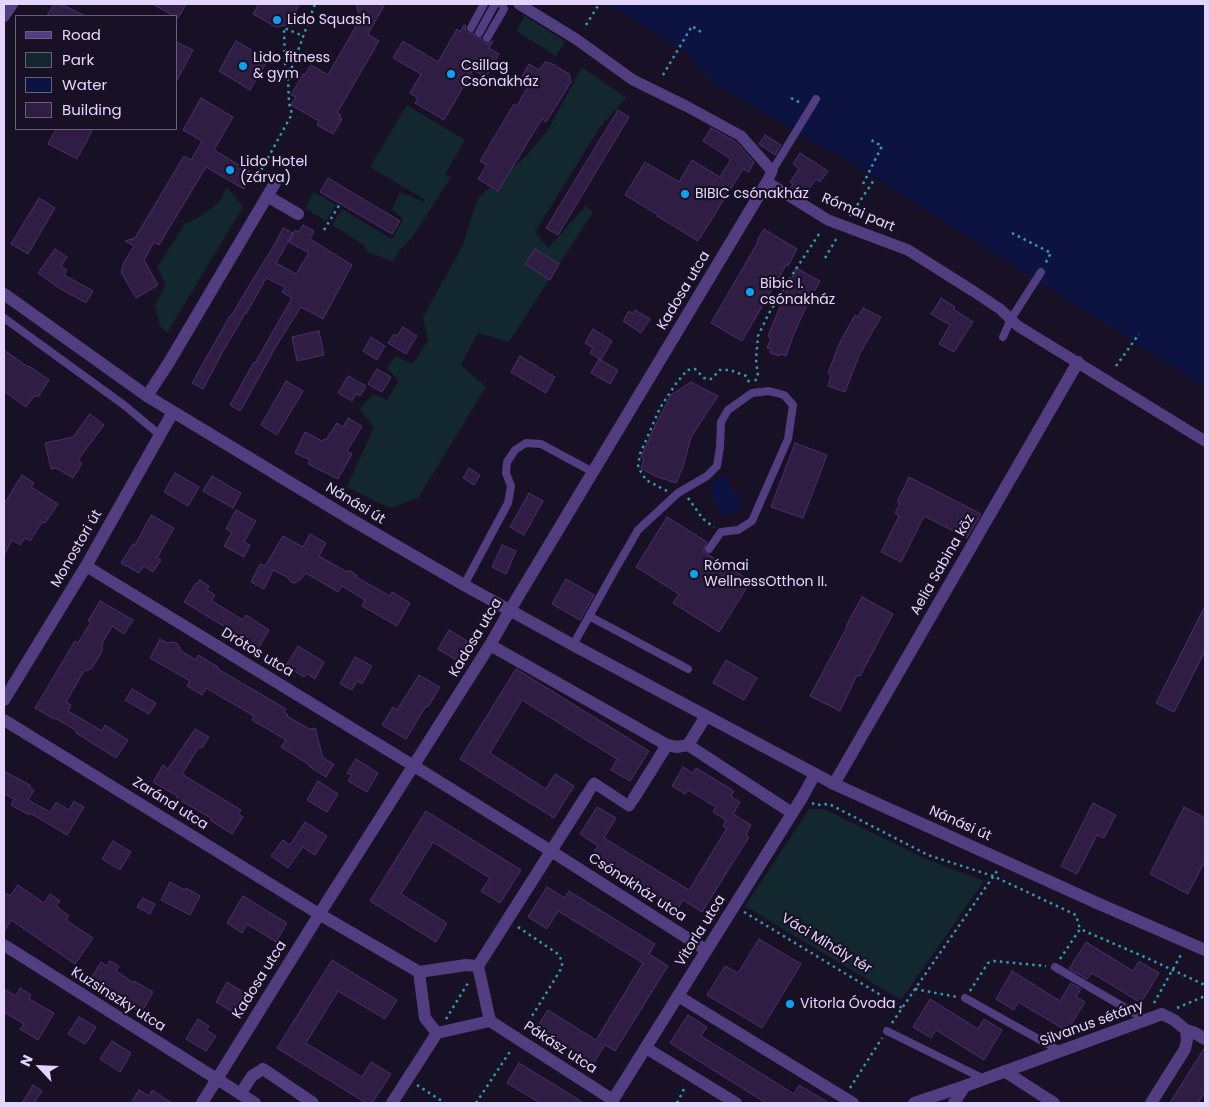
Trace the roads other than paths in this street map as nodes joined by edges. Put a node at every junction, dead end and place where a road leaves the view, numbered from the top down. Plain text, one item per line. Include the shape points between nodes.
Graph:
1 (12, 4) edge
2 (484, 4) edge
3 (498, 4) edge
4 (519, 4) edge
5 (4, 16) edge
6 (471, 28) dead end
7 (482, 31) dead end
8 (488, 38) dead end
9 (816, 99) dead end
10 (769, 177) junction
11 (275, 183) dead end
12 (268, 196) junction
13 (298, 214) dead end
14 (1041, 272) road end
15 (4, 294) edge
16 (4, 318) edge
17 (1011, 319) junction
18 (1003, 337) dead end
19 (1078, 362) junction
20 (148, 396) junction
21 (174, 412) junction
22 (160, 435) junction
23 (1205, 441) edge
24 (593, 472) junction
25 (709, 549) dead end
26 (86, 566) junction
27 (464, 585) junction
28 (510, 610) junction
29 (589, 616) junction
30 (490, 645) junction
31 (573, 645) junction
32 (688, 669) dead end
33 (4, 700) edge
34 (706, 716) junction
35 (4, 720) edge
36 (667, 746) junction
37 (688, 746) junction
38 (414, 766) junction
39 (815, 774) junction
40 (834, 784) junction
41 (586, 796) joint
42 (634, 798) joint
43 (792, 812) junction
44 (551, 851) junction
45 (319, 914) junction
46 (4, 945) edge
47 (706, 950) junction
48 (1205, 950) edge
49 (478, 966) junction
50 (1055, 967) dead end
51 (419, 972) junction
52 (678, 996) junction
53 (965, 998) dead end
54 (1155, 1016) junction
55 (490, 1021) junction
56 (1186, 1030) junction
57 (887, 1031) road end
58 (437, 1032) junction
59 (1205, 1039) edge
60 (646, 1048) junction
61 (1060, 1051) junction
62 (1004, 1071) junction
63 (984, 1079) junction
64 (216, 1080) junction
65 (965, 1086) junction
66 (240, 1094) junction
67 (848, 1100) edge
68 (612, 1102) edge
69 (202, 1103) edge
70 (255, 1103) edge
71 (313, 1103) edge
72 (392, 1103) edge
73 (736, 1103) edge
74 (914, 1103) edge
75 (954, 1103) edge
76 (1054, 1103) edge
77 (1152, 1103) edge

1 - 5 street
2 - 6 lane
3 - 7 lane
3 - 8 lane via 504,9
4 - 10 street, Római part via 633,80 741,136
9 - 10 lane
10 - 17 street, Római part via 828,220 908,250 973,290
10 - 24 street, Kadosa utca
11 - 12 street
12 - 13 street
12 - 20 street
14 - 17 lane
15 - 20 street, Nánási út
16 - 22 lane
17 - 18 lane
17 - 19 street, Római part
19 - 23 street, Római part
19 - 40 street, Aelia Sabina köz
20 - 21 street, Nánási út
21 - 22 street, Monostori út
21 - 27 street, Nánási út
22 - 26 street, Monostori út
24 - 27 lane via 541,444 526,443 514,450 507,462 506,473 511,486 508,503
24 - 28 street, Kadosa utca
25 - 29 lane via 721,532 738,530 752,521 788,439 793,405 784,395 769,390 752,393 728,410 721,422 716,466 707,476 672,498 638,530
26 - 33 street, Monostori út
26 - 38 street, Drótos utca
27 - 28 street, Nánási út
28 - 30 street, Kadosa utca
28 - 31 street, Nánási út
29 - 31 lane
29 - 32 lane
30 - 36 street
30 - 38 street, Kadosa utca
31 - 34 street, Nánási út
34 - 37 street
34 - 39 street, Nánási út
35 - 45 street, Zaránd utca
36 - 37 street
36 - 42 street
37 - 43 street
38 - 44 street, Csónakház utca
38 - 45 street, Kadosa utca
39 - 40 street, Nánási út
39 - 43 street, Vitorla utca
40 - 48 street, Nánási út
41 - 42 street via 594,783 629,806
41 - 44 street
43 - 47 street, Vitorla utca
44 - 47 street, Csónakház utca
44 - 49 street
45 - 51 street
45 - 64 street, Kadosa utca
46 - 64 street, Kuzsinszky utca
47 - 52 street, Vitorla utca
49 - 51 street
49 - 55 street
50 - 54 lane
51 - 58 street via 425,1018
52 - 60 street, Vitorla utca
52 - 67 street
53 - 61 lane
54 - 56 street, Silvanus sétány via 1174,1020
54 - 61 street, Silvanus sétány
55 - 58 street
55 - 68 street, Pákász utca
56 - 59 street, Silvanus sétány
56 - 77 street via 1184,1050
57 - 63 lane
58 - 72 street
60 - 68 street, Vitorla utca
60 - 73 street
61 - 62 street, Silvanus sétány
62 - 63 street, Silvanus sétány
62 - 76 street
63 - 65 street, Silvanus sétány
64 - 66 street, Kuzsinszky utca
64 - 69 street, Kadosa utca
65 - 74 street, Silvanus sétány
65 - 75 street
66 - 70 street, Kuzsinszky utca
66 - 71 street via 252,1076 263,1069

